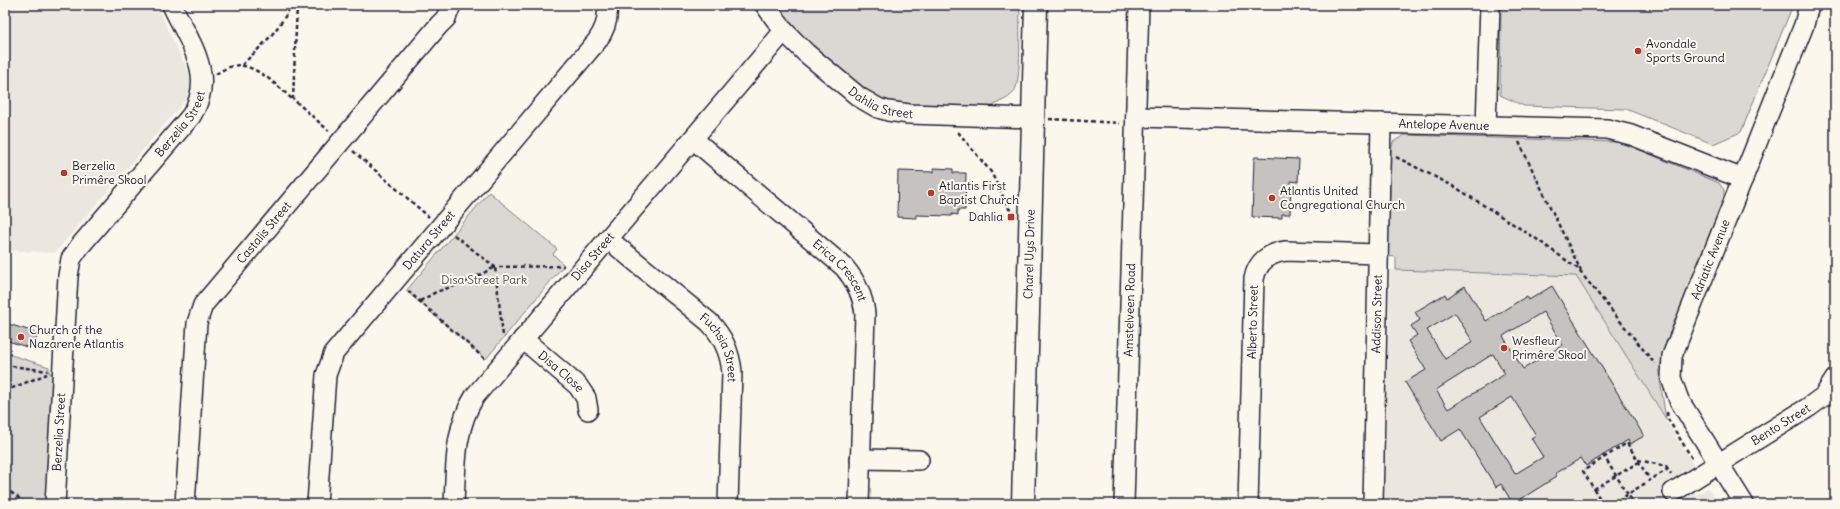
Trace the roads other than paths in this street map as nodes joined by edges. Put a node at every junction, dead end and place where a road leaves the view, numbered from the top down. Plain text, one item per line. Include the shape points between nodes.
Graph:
1 (172, 5) edge
2 (451, 5) edge
3 (607, 5) edge
4 (765, 5) edge
5 (1036, 5) edge
6 (1139, 5) edge
7 (1490, 5) edge
8 (1809, 5) edge
9 (784, 31) junction
10 (1033, 118) junction
11 (1136, 120) junction
12 (1381, 123) junction
13 (1486, 126) junction
14 (693, 139) junction
15 (1743, 179) junction
16 (608, 239) junction
17 (1378, 254) junction
18 (520, 342) junction
19 (1835, 379) edge
20 (588, 410) dead end
21 (860, 459) junction
22 (919, 460) dead end
23 (1719, 463) junction
24 (1673, 492) dead end
25 (55, 504) edge
26 (185, 504) edge
27 (317, 504) edge
28 (454, 504) edge
29 (728, 504) edge
30 (859, 504) edge
31 (1023, 504) edge
32 (1124, 504) edge
33 (1248, 504) edge
34 (1373, 504) edge
35 (1744, 504) edge

1 - 25 street, Berzelia Street via 200,63 203,80 201,98 191,116 85,240 72,259 68,276
2 - 26 street, Castalis Street via 446,18 207,299 198,323
3 - 27 street, Datura Street via 605,28 597,41 334,353 327,367
4 - 9 street, Dahlia Street
5 - 10 main road, Charel Uys Drive
6 - 11 street, Amstelveen Road
7 - 13 street
8 - 15 street, Adriatic Avenue via 1804,24
9 - 10 street, Dahlia Street via 806,53 868,103 888,111
9 - 14 street, Disa Street
10 - 31 main road, Charel Uys Drive
11 - 12 street, Antelope Avenue
11 - 32 street, Amstelveen Road
12 - 13 street, Antelope Avenue
12 - 17 street, Addison Street
13 - 15 street, Antelope Avenue via 1624,132
14 - 16 street, Disa Street
14 - 21 street, Erica Crescent via 844,267 857,285 865,314
15 - 23 street, Adriatic Avenue via 1674,347 1670,366 1678,400
16 - 18 street, Disa Street
16 - 29 street, Fuchsia Street via 709,322 726,345 732,372
17 - 33 street, Alberto Street via 1286,251 1273,254 1258,267 1254,279
17 - 34 street, Addison Street
18 - 20 street, Disa Close via 578,386 586,398
18 - 28 street, Disa Street via 475,396 461,422 457,445
19 - 23 street, Bento Street via 1817,402
21 - 22 street
21 - 30 street, Erica Crescent
23 - 24 street, Bento Street
23 - 35 street, Adriatic Avenue

